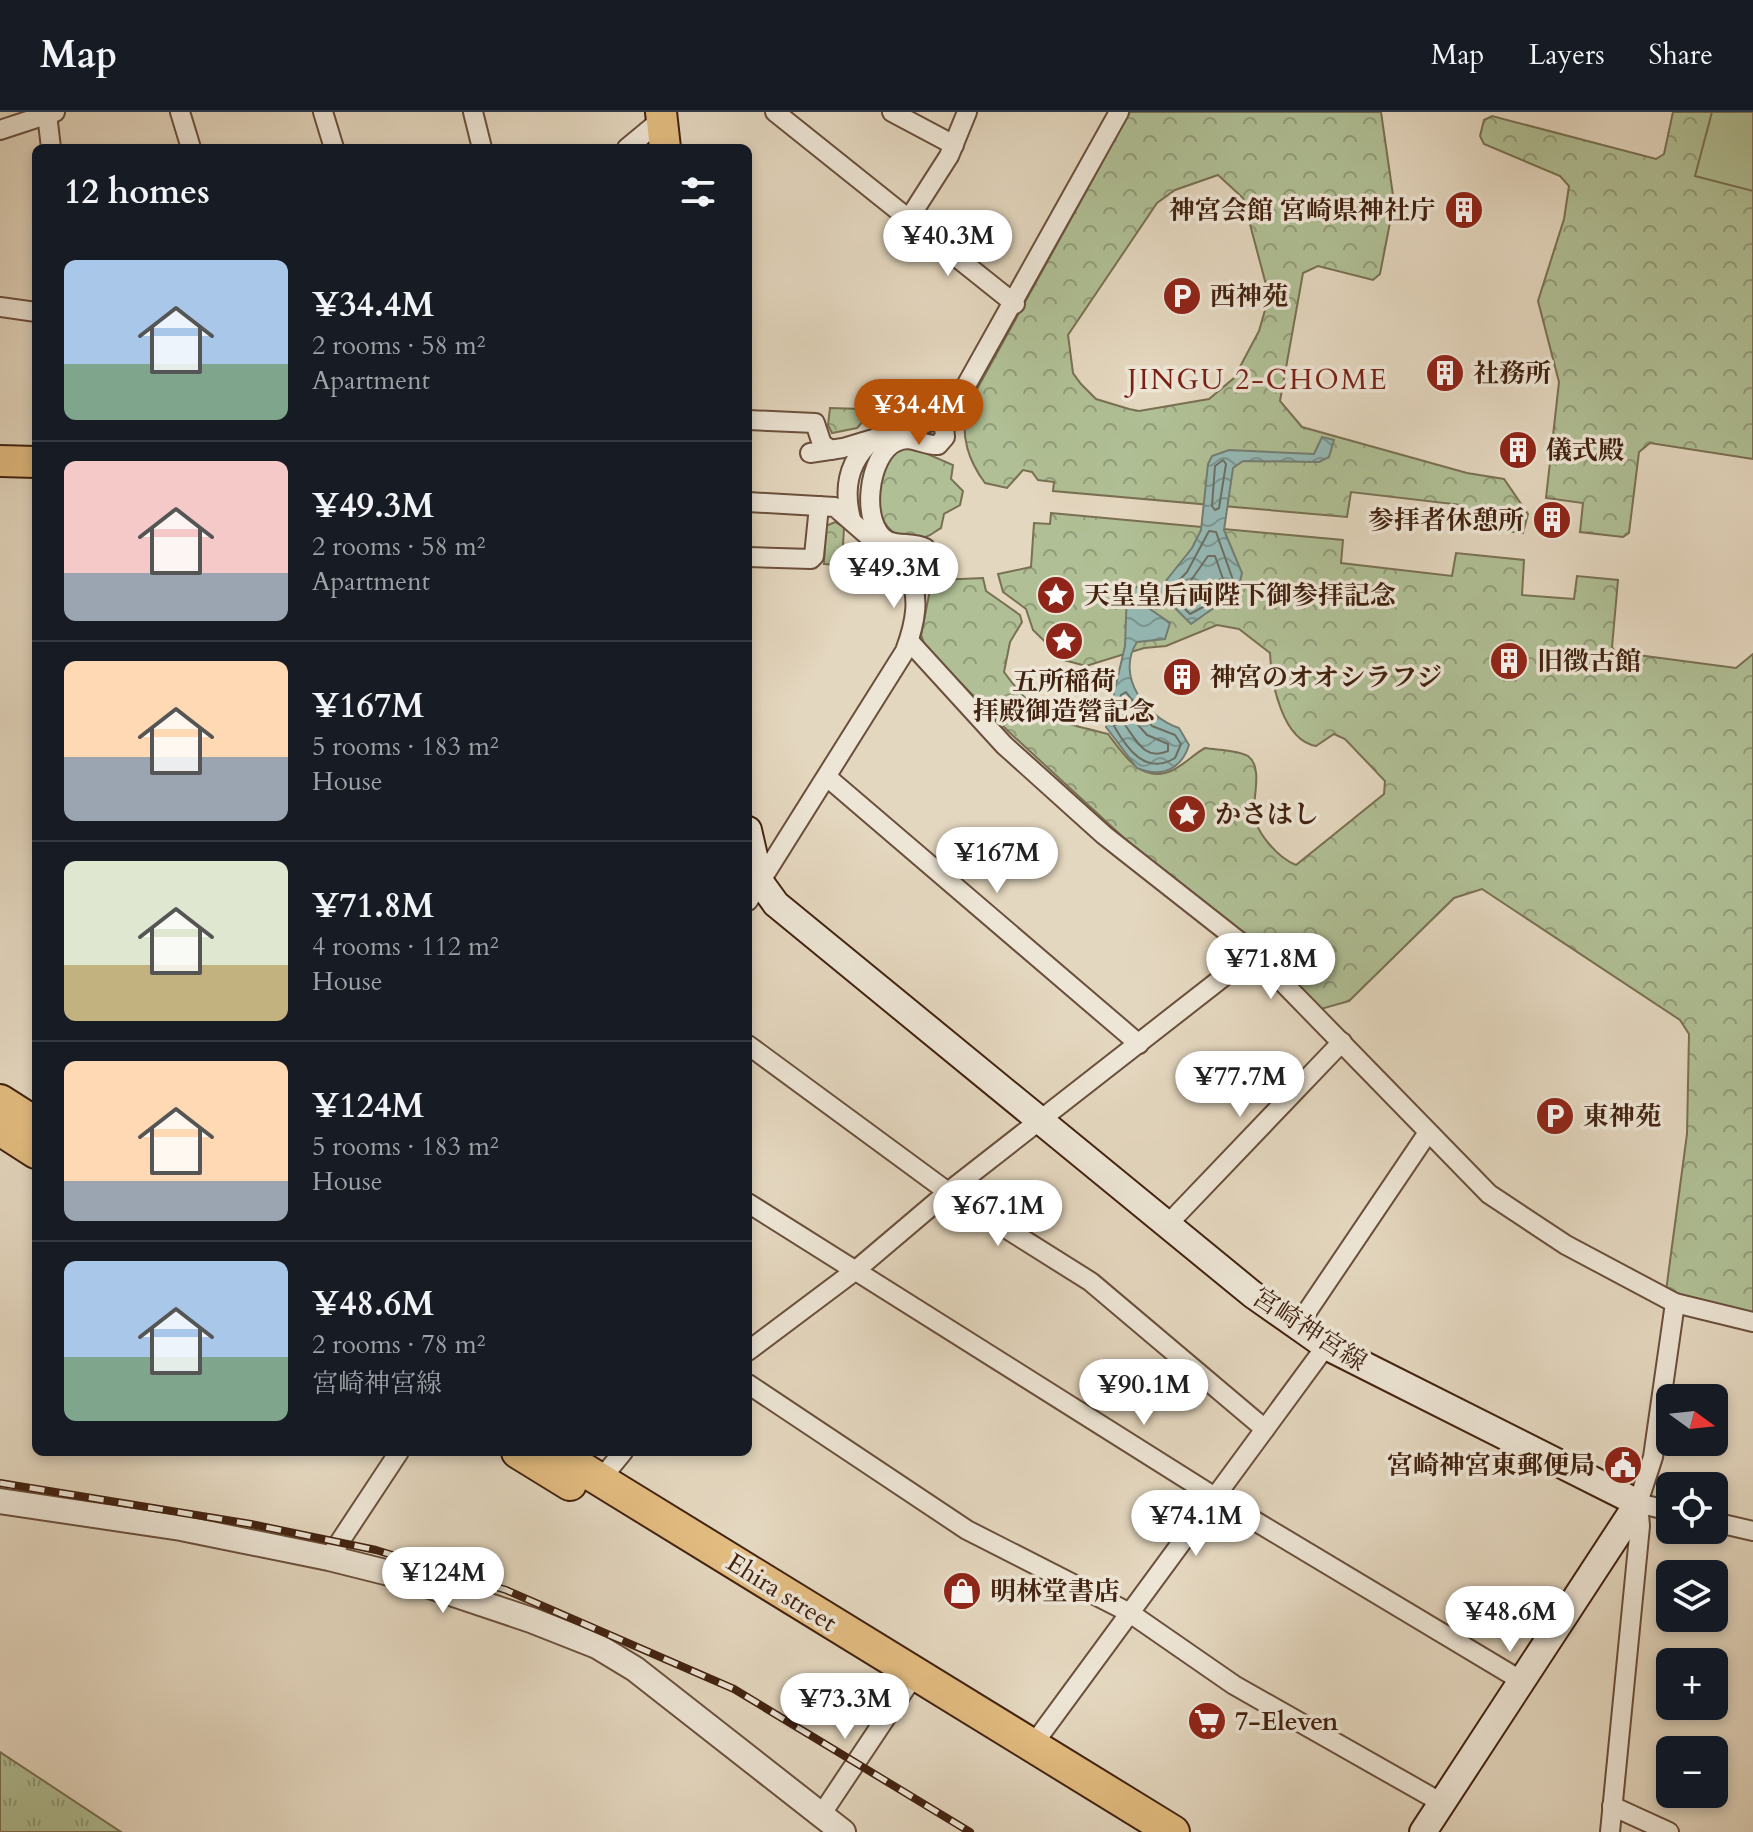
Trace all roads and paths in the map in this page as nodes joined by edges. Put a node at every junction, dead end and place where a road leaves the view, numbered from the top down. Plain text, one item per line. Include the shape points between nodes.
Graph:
1 (180, 112) edge
2 (323, 112) edge
3 (473, 112) edge
4 (775, 112) edge
5 (892, 112) edge
6 (967, 112) edge
7 (1119, 112) edge
8 (51, 113) edge
9 (663, 126) edge
10 (0, 130) edge
11 (51, 144) edge
12 (190, 144) edge
13 (333, 144) edge
14 (481, 144) edge
15 (634, 144) edge
16 (954, 145) junction
17 (908, 220) junction
18 (1015, 304) junction
19 (0, 307) edge
20 (32, 311) edge
21 (752, 420) edge
22 (936, 420) junction
23 (875, 438) junction
24 (831, 450) junction
25 (810, 453) dead end
26 (0, 461) edge
27 (32, 462) edge
28 (752, 502) edge
29 (827, 507) junction
30 (851, 519) junction
31 (752, 557) edge
32 (910, 575) junction
33 (909, 641) junction
34 (827, 777) junction
35 (752, 871) edge
36 (754, 892) edge
37 (1254, 953) junction
38 (1342, 1042) junction
39 (1139, 1044) junction
40 (752, 1048) edge
41 (0, 1101) edge
42 (1043, 1120) junction
43 (32, 1121) edge
44 (0, 1129) edge
45 (1427, 1134) junction
46 (32, 1149) edge
47 (948, 1192) junction
48 (752, 1205) edge
49 (1168, 1224) junction
50 (856, 1270) junction
51 (1675, 1303) junction
52 (1753, 1322) edge
53 (1298, 1325) junction
54 (1326, 1346) junction
55 (752, 1348) edge
56 (752, 1387) edge
57 (1265, 1429) junction
58 (396, 1456) edge
59 (525, 1456) edge
60 (561, 1456) edge
61 (620, 1456) edge
62 (600, 1480) junction
63 (1215, 1497) junction
64 (1638, 1503) junction
65 (3, 1505) edge
66 (1656, 1508) edge
67 (1728, 1525) edge
68 (1753, 1531) edge
69 (329, 1558) junction
70 (1130, 1613) junction
71 (1522, 1681) junction
72 (909, 1683) junction
73 (1032, 1746) junction
74 (1442, 1803) junction
75 (1612, 1806) junction
76 (821, 1815) junction
77 (843, 1832) edge
78 (1130, 1832) edge
79 (1173, 1832) edge
80 (1423, 1832) edge
81 (1610, 1832) edge
82 (1669, 1832) edge

1 - 12 street
2 - 13 street
3 - 14 street
4 - 17 street
5 - 16 street
6 - 16 street
7 - 18 street
8 - 10 street
8 - 11 street
9 - 15 street
16 - 17 street
17 - 18 street
18 - 22 street via 951,412
19 - 20 street
21 - 24 street via 815,423 822,444
22 - 23 street
22 - 32 street via 945,437 938,445 907,438 896,441 882,449 874,466 871,510 880,533 889,541 925,548 924,559
23 - 24 street
23 - 30 street via 859,452 848,474
24 - 25 street
26 - 27 main road
28 - 29 street
29 - 30 street
29 - 31 street via 811,559
30 - 32 street
32 - 33 street via 917,605
33 - 34 street
33 - 37 street via 1004,745 1104,835
34 - 36 street
34 - 39 street
35 - 36 main road, 宮崎神宮線
36 - 42 main road, 宮崎神宮線 via 776,904
37 - 38 street
37 - 39 street
38 - 45 street
38 - 49 street
39 - 42 street
40 - 47 street
41 - 43 highway
42 - 47 street
42 - 49 main road, 宮崎神宮線
44 - 46 highway
45 - 51 street via 1489,1194 1566,1245
45 - 53 street
47 - 50 street
47 - 57 street via 1091,1282
48 - 50 street
49 - 53 main road, 宮崎神宮線
50 - 55 street
50 - 63 street
51 - 52 street
51 - 64 street via 1653,1457
53 - 54 main road, 宮崎神宮線
54 - 57 street
54 - 64 main road, 宮崎神宮線
56 - 70 street via 967,1530
57 - 63 street
58 - 69 street
59 - 72 highway, Ehira street
60 - 62 highway, Ehira street
61 - 62 street
62 - 72 highway, Ehira street
63 - 70 street
63 - 71 street
64 - 66 street
64 - 71 main road
64 - 75 street
65 - 69 street via 181,1528
67 - 68 street
69 - 76 street via 397,1575 597,1646 635,1669
70 - 73 street
70 - 74 street via 1234,1685
71 - 74 main road
72 - 73 highway, Ehira street
72 - 76 street
72 - 78 highway, Ehira street
73 - 79 highway, Ehira street
74 - 80 main road
75 - 81 street
75 - 82 street
76 - 77 street

